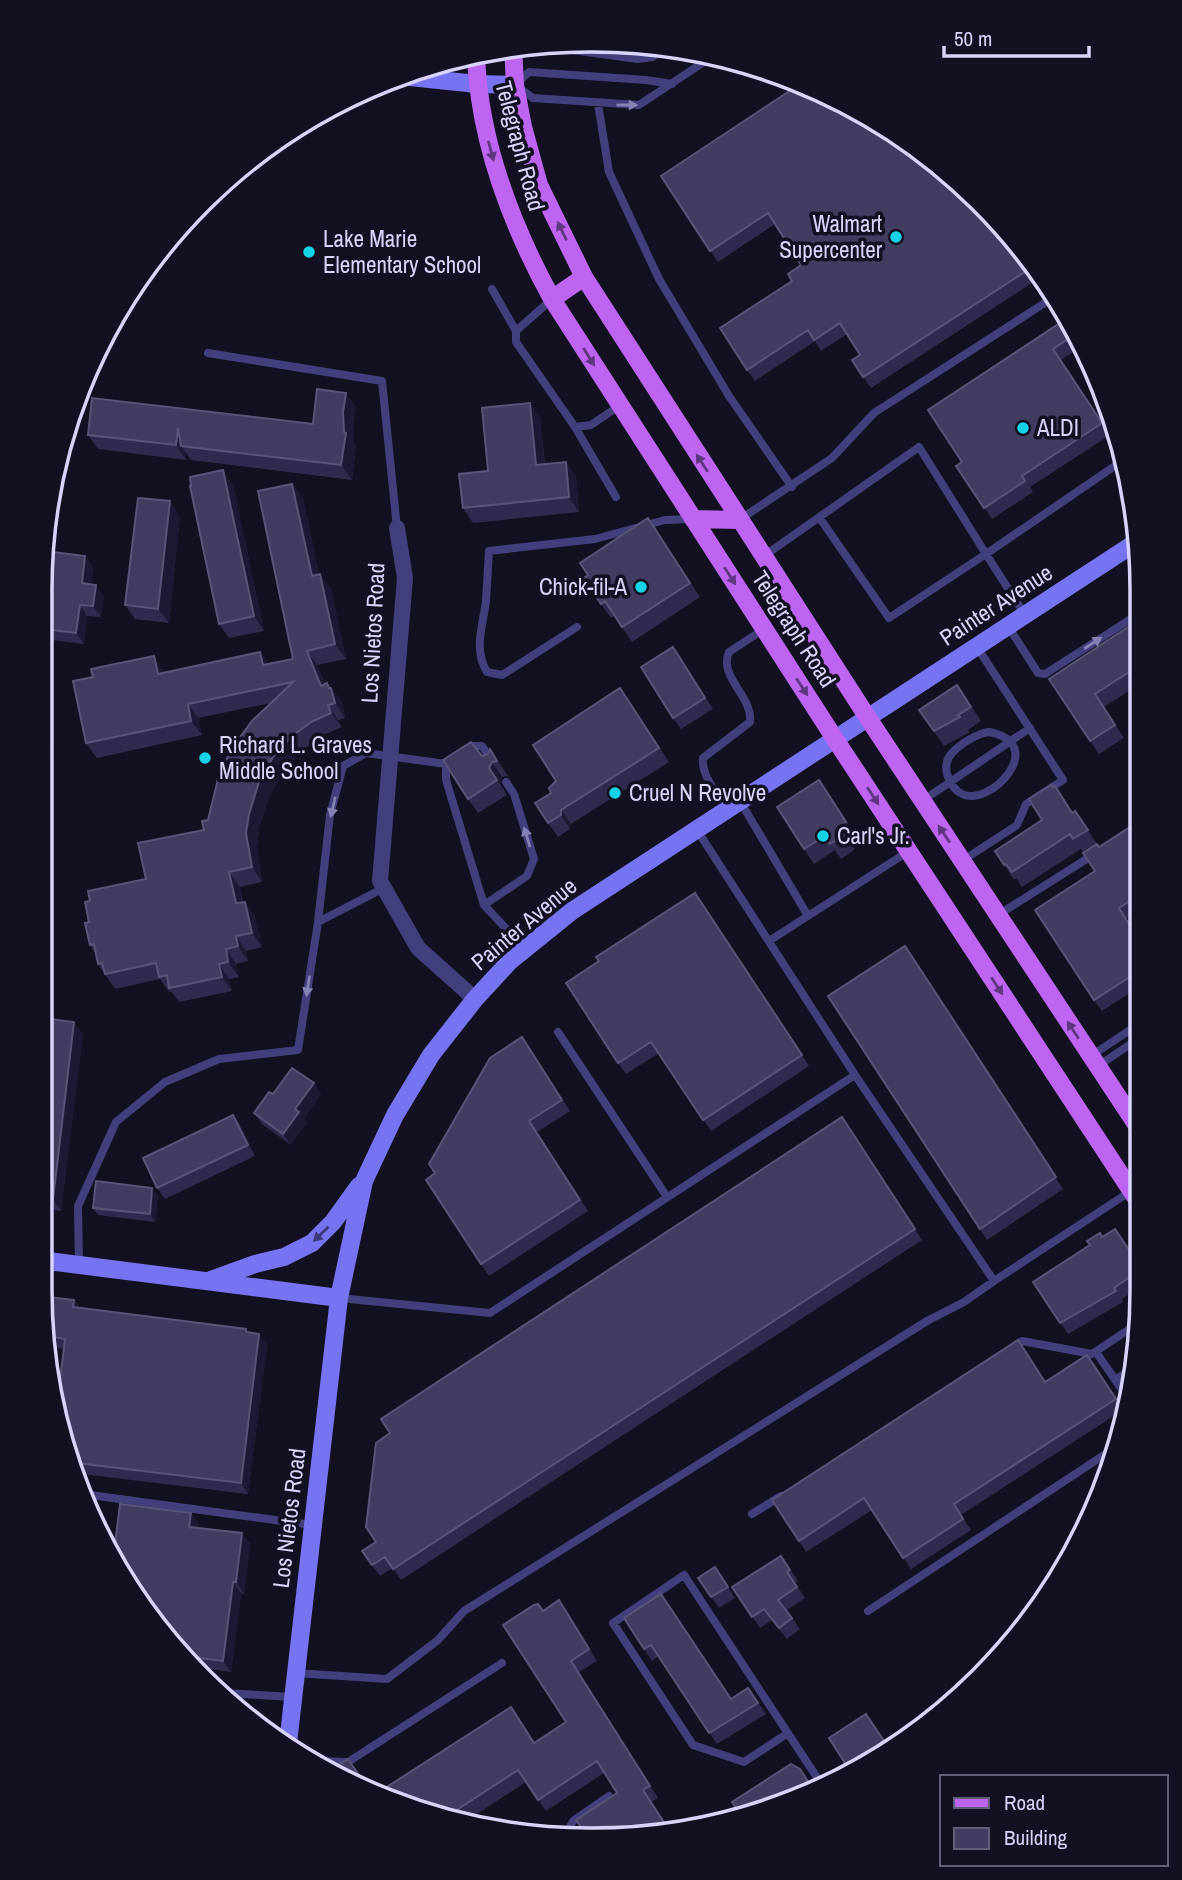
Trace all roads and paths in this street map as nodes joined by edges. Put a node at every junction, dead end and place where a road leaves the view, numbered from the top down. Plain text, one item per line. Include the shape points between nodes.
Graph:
1 (588, 52) edge
2 (653, 56) edge
3 (514, 58) edge
4 (700, 64) edge
5 (476, 65) edge
6 (426, 79) edge
7 (477, 84) junction
8 (672, 84) junction
9 (515, 85) junction
10 (598, 104) junction
11 (584, 277) junction
12 (492, 289) dead end
13 (552, 299) junction
14 (1045, 303) edge
15 (516, 331) junction
16 (208, 353) dead end
17 (619, 406) junction
18 (575, 427) junction
19 (1114, 466) edge
20 (792, 487) junction
21 (616, 498) dead end
22 (820, 517) junction
23 (693, 519) junction
24 (739, 520) junction
25 (397, 528) joint
26 (1127, 550) edge
27 (986, 554) junction
28 (764, 556) junction
29 (1025, 615) junction
30 (1130, 619) edge
31 (1008, 626) junction
32 (576, 627) dead end
33 (764, 629) junction
34 (977, 647) junction
35 (868, 718) junction
36 (1030, 728) junction
37 (835, 739) junction
38 (1011, 741) junction
39 (390, 755) junction
40 (446, 764) junction
41 (494, 764) edge
42 (506, 782) dead end
43 (949, 783) junction
44 (922, 801) junction
45 (734, 806) junction
46 (697, 829) junction
47 (1104, 848) edge
48 (909, 851) junction
49 (962, 861) junction
50 (384, 888) junction
51 (484, 905) junction
52 (998, 915) junction
53 (808, 916) junction
54 (318, 922) junction
55 (769, 941) junction
56 (525, 949) junction
57 (475, 999) junction
58 (1130, 1031) edge
59 (558, 1032) dead end
60 (1130, 1043) edge
61 (1094, 1061) junction
62 (855, 1074) junction
63 (1130, 1115) edge
64 (364, 1181) junction
65 (1130, 1188) edge
66 (667, 1197) junction
67 (1130, 1199) edge
68 (52, 1261) edge
69 (79, 1265) junction
70 (207, 1281) junction
71 (994, 1281) junction
72 (339, 1298) junction
73 (1127, 1331) edge
74 (1096, 1352) junction
75 (999, 1356) edge
76 (1122, 1375) edge
77 (1115, 1380) junction
78 (1120, 1387) edge
79 (1103, 1456) edge
80 (787, 1492) edge
81 (93, 1494) edge
82 (752, 1514) dead end
83 (312, 1525) junction
84 (868, 1611) dead end
85 (502, 1663) dead end
86 (295, 1672) junction
87 (236, 1694) edge
88 (292, 1697) junction
89 (788, 1733) junction
90 (289, 1735) edge
91 (334, 1761) edge
92 (817, 1778) edge
93 (609, 1796) edge
94 (570, 1827) edge

1 - 2 lane via 638,59
3 - 9 main road, Telegraph Road
4 - 8 lane
5 - 7 main road, Telegraph Road
6 - 7 main road
7 - 9 main road
7 -> 13 main road, Telegraph Road via 513,222
8 - 9 lane via 529,72
10 -> 8 lane via 639,105
9 - 10 lane via 533,99
11 -> 9 main road, Telegraph Road via 539,185
10 - 20 lane via 609,172 659,279 729,396
11 - 13 main road
24 -> 11 main road, Telegraph Road
12 - 15 lane
13 - 15 lane
13 -> 17 main road, Telegraph Road
14 - 20 lane via 874,413 832,458
15 - 18 lane via 516,342
16 - 25 lane via 382,381
17 - 18 lane via 591,425
17 - 23 main road, Telegraph Road
18 - 21 lane
19 - 27 lane
20 - 24 lane
22 - 27 lane via 889,618
22 - 27 lane via 919,447
22 - 28 lane
23 - 24 main road
23 - 32 lane via 665,520 595,540 489,551 479,641 487,672 502,675
23 -> 33 main road, Telegraph Road
24 - 28 main road, Telegraph Road
25 - 39 street, Los Nietos Road via 405,578
26 - 29 main road, Painter Avenue
27 - 29 lane
28 - 35 main road, Telegraph Road
29 - 31 main road, Painter Avenue
31 -> 30 lane via 1038,673 1045,674
31 - 34 main road, Painter Avenue
33 -> 37 main road, Telegraph Road
33 - 45 lane via 727,657 728,671 750,708 750,722 703,758 705,774
34 - 35 main road, Painter Avenue
34 - 36 lane
35 - 37 main road, Painter Avenue
35 - 44 main road, Telegraph Road
36 - 38 lane
36 - 49 lane via 1063,780 1026,804 1017,825
37 - 45 main road, Painter Avenue
37 -> 48 main road, Telegraph Road
38 - 43 lane
38 - 43 lane via 1002,734 981,733 952,752 946,766
38 - 43 lane via 1016,758 1004,780 969,796
39 - 40 lane
39 - 50 street, Los Nietos Road via 380,881
39 -> 54 lane via 366,753 343,766 330,815
40 - 41 lane via 471,746 482,746
40 - 51 lane via 446,780
51 -> 42 lane via 527,876 534,859
43 - 44 lane
49 -> 44 main road, Telegraph Road
45 - 46 main road, Painter Avenue
45 - 53 lane
46 - 55 lane
46 - 56 main road, Painter Avenue via 572,911
47 - 52 lane
48 - 53 lane
48 -> 65 main road, Telegraph Road
49 - 52 main road, Telegraph Road
50 - 54 lane
50 - 57 street, Los Nietos Road via 418,948
51 - 56 lane
61 -> 52 main road, Telegraph Road
53 - 55 lane
54 -> 69 lane via 298,1050 219,1059 165,1082 116,1122 78,1206
55 - 62 lane
56 - 57 main road, Painter Avenue
57 - 64 main road, Painter Avenue via 424,1066
58 - 61 lane
59 - 66 lane
60 - 61 lane
61 - 63 main road, Telegraph Road
62 - 66 lane
62 - 71 lane
64 -> 70 main road via 312,1243 284,1257
64 - 72 main road, Painter Avenue
66 - 72 lane via 489,1313
67 - 71 lane
68 - 69 main road
69 - 70 main road
70 - 72 main road
71 - 86 lane via 464,1611 438,1640 387,1679
72 - 83 main road, Los Nietos Road
73 - 74 lane
74 - 75 lane via 1022,1341
74 - 77 lane
76 - 77 lane
77 - 78 lane
79 - 84 lane
80 - 82 lane
81 - 83 lane
83 - 86 main road, Los Nietos Road
85 - 91 lane via 348,1762
86 - 88 main road, Los Nietos Road
87 - 88 lane
88 - 90 main road, Los Nietos Road
89 - 89 lane via 684,1575 613,1623 693,1745 744,1762
89 - 92 lane
93 - 94 lane

